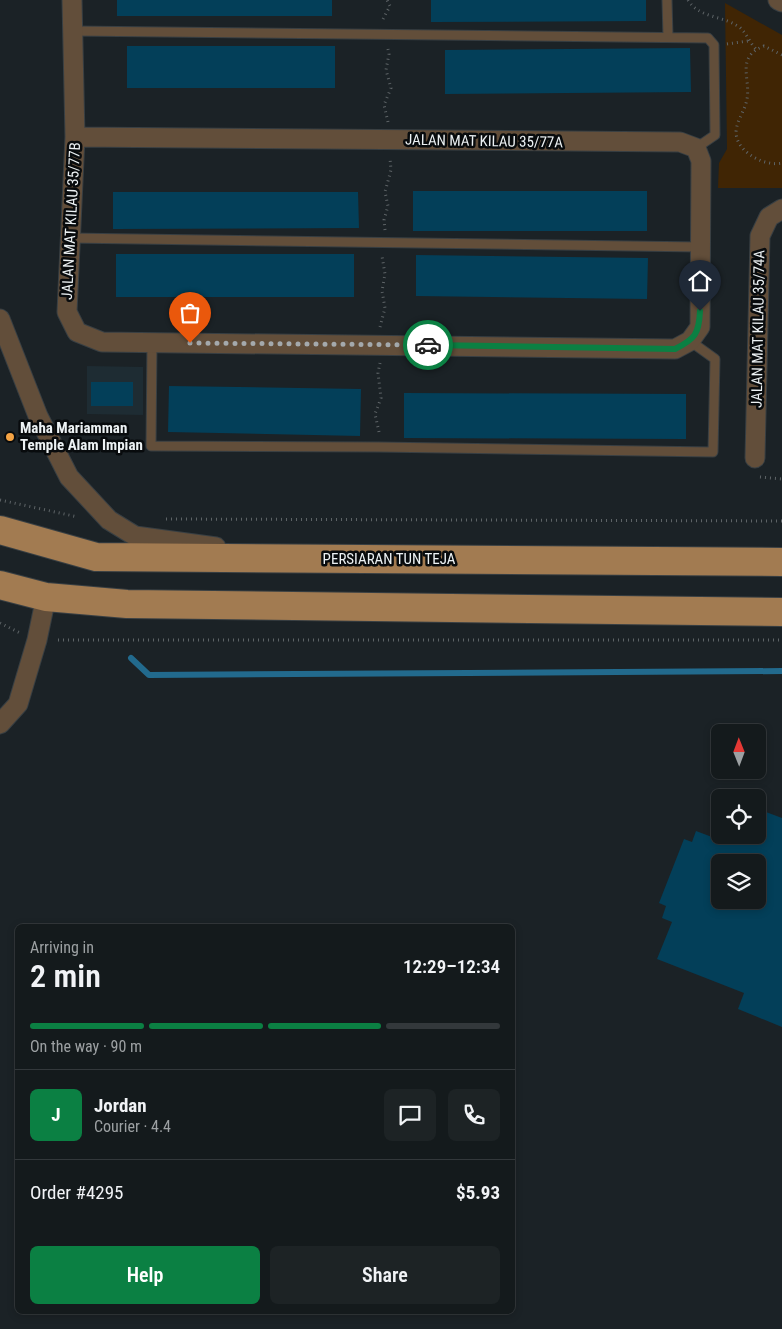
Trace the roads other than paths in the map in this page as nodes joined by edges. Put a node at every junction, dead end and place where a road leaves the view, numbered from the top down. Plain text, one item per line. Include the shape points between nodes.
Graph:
1 (72, 0) edge
2 (667, 0) edge
3 (778, 0) edge
4 (782, 2) edge
5 (73, 32) junction
6 (668, 37) junction
7 (75, 136) junction
8 (696, 148) junction
9 (782, 209) edge
10 (68, 238) junction
11 (700, 246) junction
12 (0, 319) edge
13 (690, 341) junction
14 (152, 342) junction
15 (755, 458) dead end
16 (0, 530) edge
17 (301, 558) junction
18 (782, 562) edge
19 (0, 585) edge
20 (46, 597) junction
21 (782, 612) edge
22 (0, 724) edge

1 - 5 street, JALAN MAT KILAU 35/77B
2 - 6 lane
3 - 4 street
5 - 6 lane
5 - 7 street, JALAN MAT KILAU 35/77B
6 - 8 lane via 708,38 714,46 715,135
7 - 8 street, JALAN MAT KILAU 35/77A via 680,142
7 - 10 street, JALAN MAT KILAU 35/77B
8 - 11 street via 701,161
9 - 15 street, JALAN MAT KILAU 35/74A via 769,217 760,236
10 - 11 lane
10 - 14 street, JALAN MAT KILAU 35/77B via 67,312 77,332 102,342
11 - 13 street via 700,328
12 - 17 street via 38,416 69,477 109,520 135,536
13 - 14 street, JALAN MAT KILAU 35/77B via 675,349
13 - 14 lane via 715,359 713,452 151,446
16 - 17 main road, PERSIARAN TUN TEJA via 96,557
17 - 18 main road, PERSIARAN TUN TEJA
19 - 20 main road
20 - 21 main road via 127,604
20 - 22 street via 18,704

